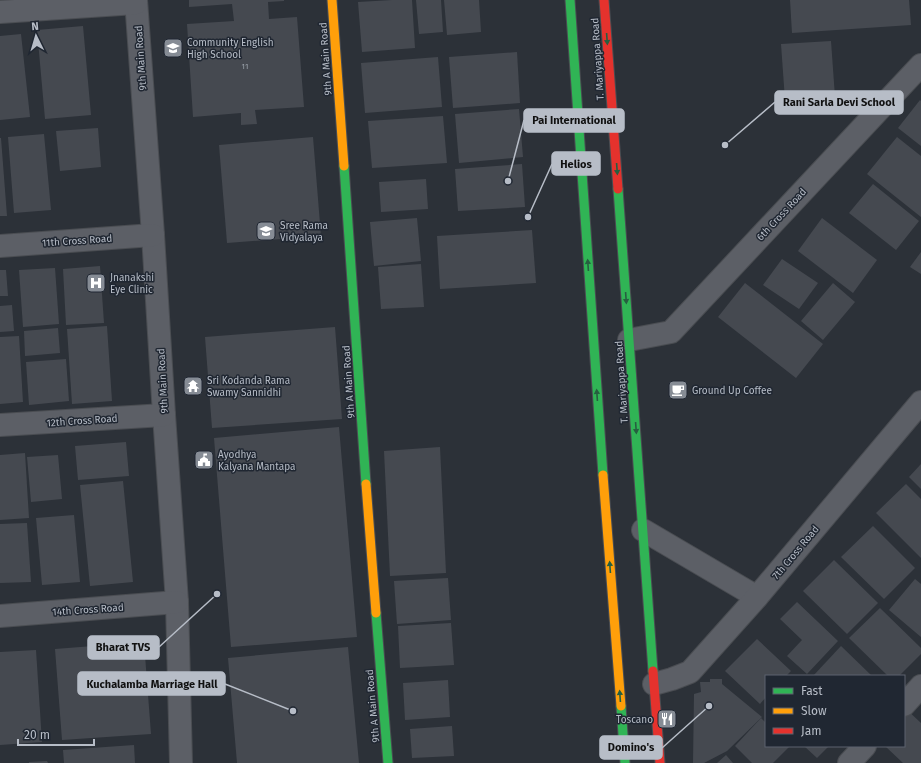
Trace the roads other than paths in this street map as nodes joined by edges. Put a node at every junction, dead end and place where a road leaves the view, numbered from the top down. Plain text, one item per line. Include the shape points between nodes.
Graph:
1 (332, 0) edge
2 (570, 0) edge
3 (604, 0) edge
4 (136, 1) edge
5 (0, 12) edge
6 (921, 65) edge
7 (153, 235) junction
8 (0, 246) edge
9 (629, 340) junction
10 (921, 402) edge
11 (164, 415) junction
12 (0, 425) edge
13 (643, 530) junction
14 (757, 597) junction
15 (177, 602) junction
16 (0, 616) edge
17 (654, 684) junction
18 (921, 686) edge
19 (905, 704) edge
20 (864, 747) edge
21 (181, 763) edge
22 (388, 763) edge
23 (624, 763) edge
24 (660, 763) edge
25 (849, 763) edge

1 - 22 main road, 9th A Main Road
23 -> 2 main road
3 -> 9 main road, T. Mariyappa Road
4 - 5 street
4 - 7 street, 9th Main Road
6 - 9 street, 6th Cross Road via 671,332
7 - 8 street, 11th Cross Road
7 - 11 street, 9th Main Road
9 -> 13 main road, T. Mariyappa Road
10 - 14 street, 7th Cross Road
11 - 12 street, 12th Cross Road
11 - 15 street, 9th Main Road
13 - 14 street
13 - 17 main road, T. Mariyappa Road
14 - 17 street, 7th Cross Road via 690,672
15 - 16 street, 14th Cross Road
15 - 21 street, 9th Main Road
17 - 24 main road, T. Mariyappa Road
18 - 19 street
20 - 25 street

